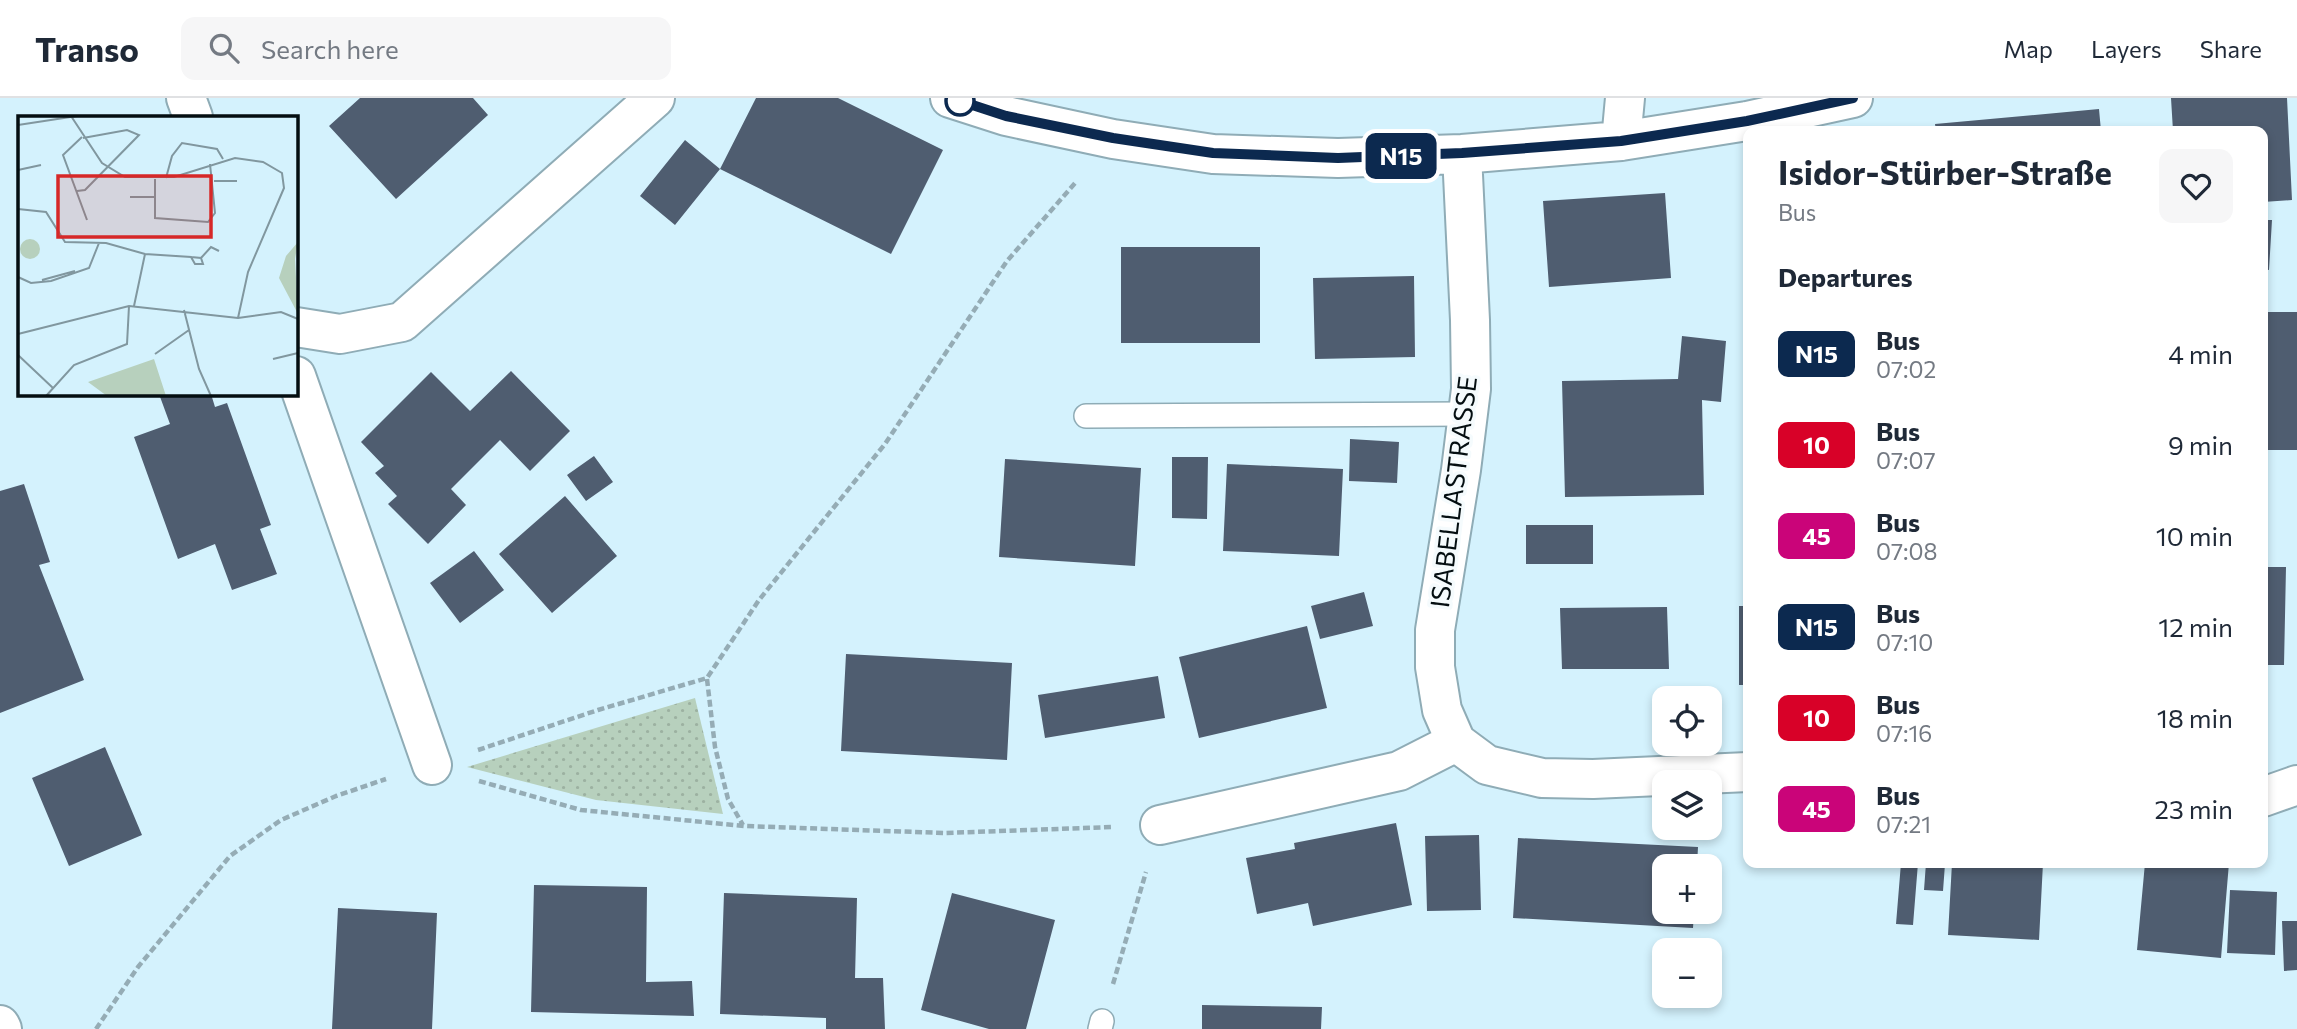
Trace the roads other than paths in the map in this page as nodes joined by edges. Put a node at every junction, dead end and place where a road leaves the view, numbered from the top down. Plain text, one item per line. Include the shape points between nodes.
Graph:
1 (186, 98) edge
2 (655, 98) edge
3 (950, 98) edge
4 (1625, 98) edge
5 (1853, 98) edge
6 (194, 116) edge
7 (1621, 141) junction
8 (1462, 153) junction
9 (298, 327) edge
10 (298, 382) edge
11 (1468, 414) junction
12 (1086, 416) dead end
13 (1456, 742) junction
14 (432, 765) road end
15 (1743, 772) edge
16 (2297, 786) edge
17 (2268, 795) edge
18 (1160, 825) road end

1 - 6 street
2 - 9 street via 402,322 340,334
3 - 8 street via 1006,116 1213,153 1338,158
4 - 7 street
5 - 7 street
7 - 8 street
8 - 11 street, ISABELLASTRASSE via 1470,320
10 - 14 street
11 - 12 lane
11 - 13 street, ISABELLASTRASSE via 1435,630 1442,710
13 - 15 street via 1488,765 1542,778
13 - 18 street via 1399,771
16 - 17 street

